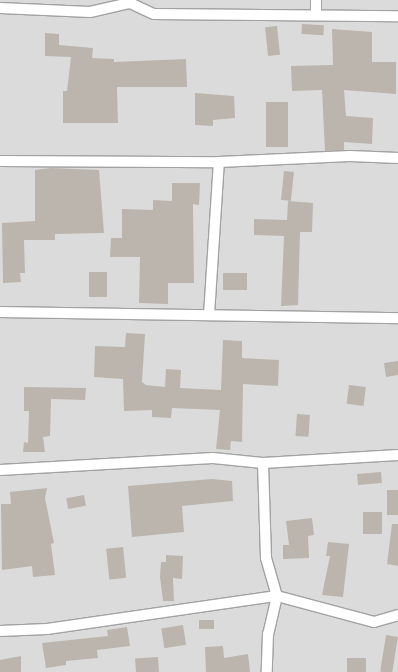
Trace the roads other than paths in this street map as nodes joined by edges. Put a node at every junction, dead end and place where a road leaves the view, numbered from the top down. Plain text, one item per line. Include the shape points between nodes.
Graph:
1 (316, 0) edge
2 (0, 8) edge
3 (316, 14) junction
4 (398, 16) edge
5 (398, 158) edge
6 (0, 161) edge
7 (219, 162) junction
8 (0, 312) edge
9 (209, 315) junction
10 (398, 318) edge
11 (398, 455) edge
12 (263, 463) junction
13 (0, 470) edge
14 (277, 596) junction
15 (398, 615) edge
16 (0, 632) edge
17 (267, 672) edge

1 - 3 street
2 - 3 street via 90,12 130,3 154,14
3 - 4 street
5 - 7 street via 350,156
6 - 7 street
7 - 9 street
8 - 9 street
9 - 10 street
11 - 12 street
12 - 13 street via 213,458
12 - 14 street via 266,558
14 - 15 street via 374,622
14 - 16 street via 47,629
14 - 17 street via 268,634

